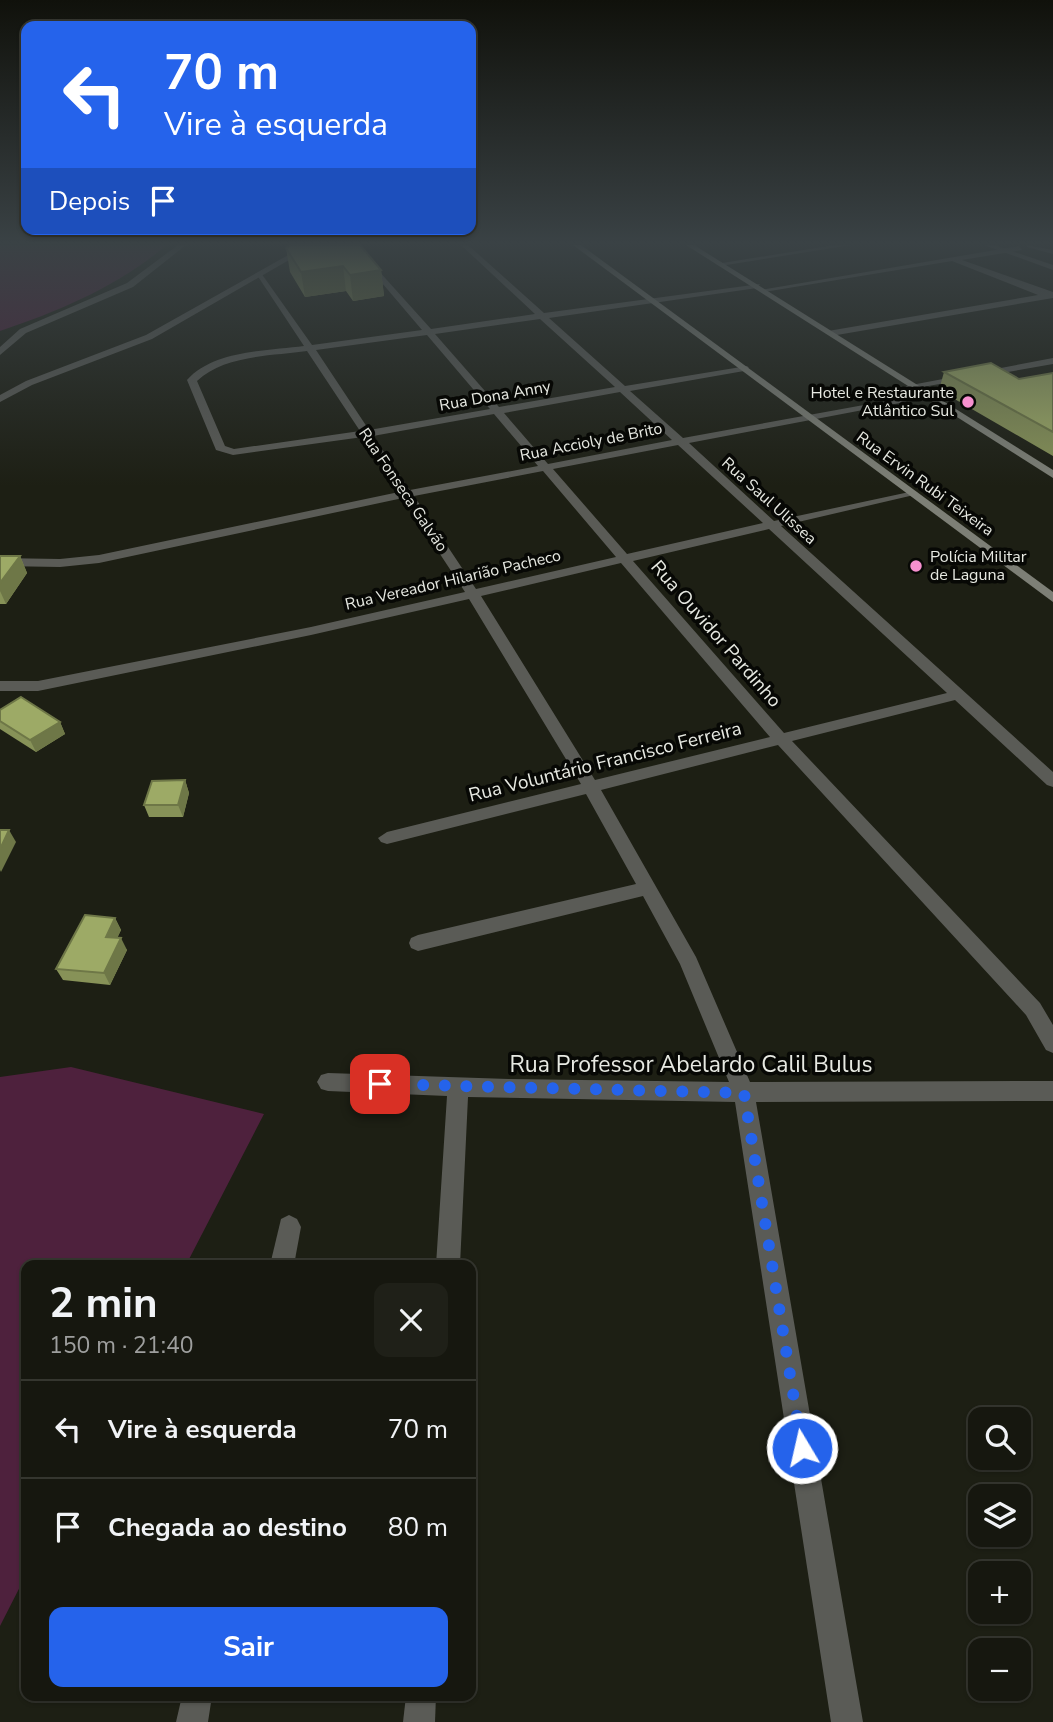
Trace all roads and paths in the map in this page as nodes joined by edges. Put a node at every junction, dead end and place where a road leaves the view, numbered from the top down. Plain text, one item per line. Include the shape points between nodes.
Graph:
1 (36, 325) edge
2 (170, 325) edge
3 (294, 325) edge
4 (420, 325) edge
5 (475, 325) edge
6 (554, 325) edge
7 (686, 325) edge
8 (819, 325) edge
9 (876, 325) edge
10 (426, 332) junction
11 (831, 333) junction
12 (309, 348) junction
13 (0, 352) edge
14 (1053, 361) edge
15 (744, 368) junction
16 (911, 386) junction
17 (626, 390) junction
18 (926, 395) junction
19 (0, 399) edge
20 (498, 411) junction
21 (807, 416) junction
22 (364, 434) junction
23 (679, 440) junction
24 (547, 467) junction
25 (1053, 475) edge
26 (910, 493) junction
27 (406, 494) junction
28 (772, 525) junction
29 (626, 558) junction
30 (0, 562) edge
31 (473, 594) junction
32 (1053, 598) edge
33 (0, 685) edge
34 (956, 695) junction
35 (782, 739) junction
36 (1053, 781) edge
37 (590, 787) junction
38 (387, 838) dead end
39 (647, 888) junction
40 (418, 943) dead end
41 (1053, 1044) edge
42 (328, 1082) dead end
43 (458, 1088) junction
44 (1053, 1091) edge
45 (744, 1093) junction
46 (289, 1227) dead end
47 (283, 1260) edge
48 (448, 1260) edge
49 (196, 1701) edge
50 (421, 1701) edge
51 (192, 1722) edge
52 (419, 1722) edge
53 (846, 1722) edge

1 - 13 street
2 - 19 street
3 - 12 street, Rua Fonseca Galvão
4 - 10 street, Rua Ouvidor Pardinho
5 - 10 street
6 - 17 street, Rua Saul Ulissea
7 - 15 main road, Rua Ervin Rubi Teixeira
8 - 11 main road
9 - 11 street
10 - 12 street
10 - 20 street, Rua Ouvidor Pardinho
11 - 16 main road
12 - 22 street, Rua Fonseca Galvão
12 - 22 street, Rua Dona Anny via 240,358 196,374 192,385 220,448 233,452
14 - 16 street
15 - 17 street, Rua Dona Anny
15 - 21 main road, Rua Ervin Rubi Teixeira
16 - 18 main road
17 - 20 street, Rua Dona Anny
17 - 23 street, Rua Saul Ulissea
18 - 21 street, Rua Accioly de Brito
18 - 25 main road
20 - 22 street, Rua Dona Anny
20 - 24 street, Rua Ouvidor Pardinho
21 - 23 street, Rua Accioly de Brito
21 - 26 main road, Rua Ervin Rubi Teixeira
22 - 27 street, Rua Fonseca Galvão
23 - 24 street, Rua Accioly de Brito
23 - 28 street, Rua Saul Ulissea
24 - 27 street, Rua Accioly de Brito
24 - 29 street, Rua Ouvidor Pardinho
26 - 28 street, Rua Vereador Hilarião Pacheco
26 - 32 main road, Rua Ervin Rubi Teixeira
27 - 30 street, Rua Accioly de Brito via 99,559
27 - 31 street, Rua Fonseca Galvão
28 - 29 street, Rua Vereador Hilarião Pacheco
28 - 34 street, Rua Saul Ulissea
29 - 31 street, Rua Vereador Hilarião Pacheco
29 - 35 street, Rua Ouvidor Pardinho
31 - 33 street, Rua Vereador Hilarião Pacheco via 38,686
31 - 37 street, Rua Fonseca Galvão
34 - 35 street, Rua Voluntário Francisco Ferreira
34 - 36 street, Rua Saul Ulissea
35 - 37 street, Rua Voluntário Francisco Ferreira
35 - 41 street, Rua Ouvidor Pardinho via 1033,1009
37 - 38 street, Rua Voluntário Francisco Ferreira
37 - 39 street, Rua Fonseca Galvão
39 - 40 street
39 - 45 street, Rua Fonseca Galvão via 689,962
42 - 43 street, Rua Professor Abelardo Calil Bulus
43 - 45 street, Rua Professor Abelardo Calil Bulus
43 - 48 street
44 - 45 street, Rua Professor Abelardo Calil Bulus
45 - 53 street, Rua Fonseca Galvão
46 - 47 street
49 - 51 street
50 - 52 street

